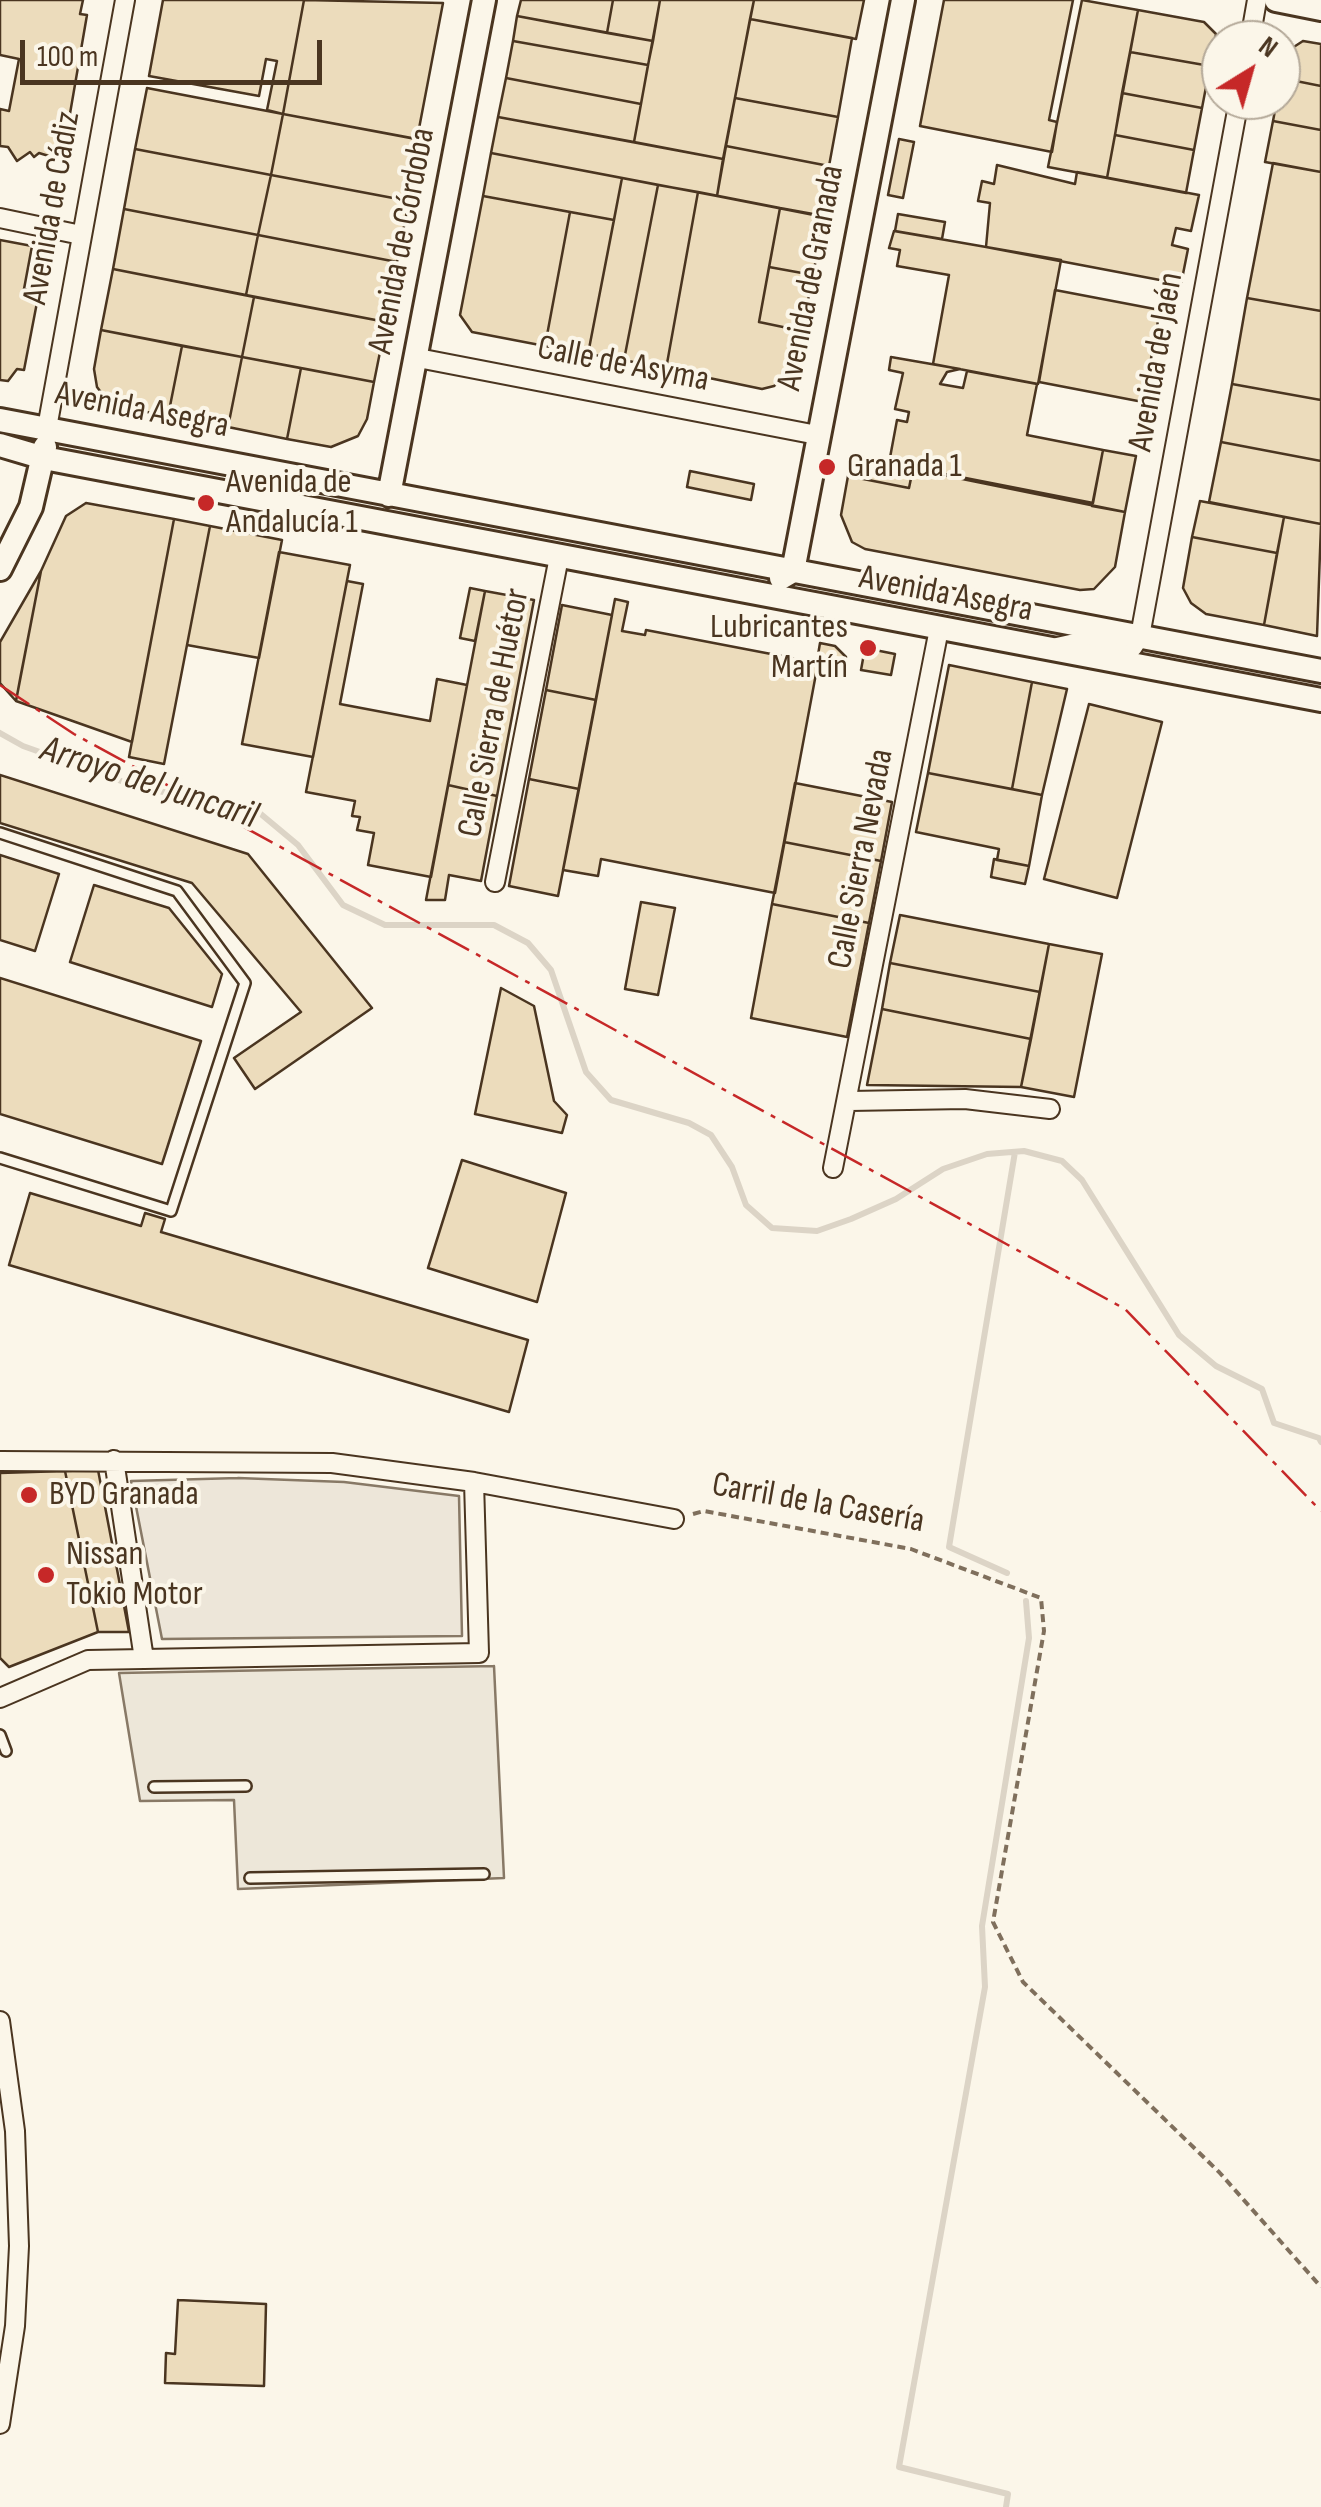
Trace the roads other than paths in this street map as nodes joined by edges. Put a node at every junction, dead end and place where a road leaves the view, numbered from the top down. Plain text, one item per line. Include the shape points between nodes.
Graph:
1 (126, 0) edge
2 (484, 0) edge
3 (903, 0) edge
4 (1276, 0) edge
5 (1321, 8) edge
6 (1235, 120) edge
7 (0, 218) edge
8 (81, 235) junction
9 (418, 358) junction
10 (0, 420) edge
11 (46, 428) junction
12 (816, 435) junction
13 (0, 445) edge
14 (44, 458) junction
15 (390, 495) junction
16 (565, 526) junction
17 (410, 528) junction
18 (559, 557) junction
19 (0, 569) edge
20 (793, 570) junction
21 (715, 587) junction
22 (939, 629) junction
23 (1140, 636) junction
24 (1047, 649) junction
25 (1321, 671) edge
26 (1321, 700) edge
27 (0, 833) edge
28 (495, 882) dead end
29 (850, 1101) junction
30 (1050, 1109) dead end
31 (0, 1158) edge
32 (833, 1168) dead end
33 (0, 1460) edge
34 (114, 1460) junction
35 (474, 1482) junction
36 (674, 1519) road end
37 (144, 1659) junction
38 (0, 1698) edge
39 (0, 1735) edge
40 (6, 1751) dead end
41 (246, 1786) dead end
42 (154, 1787) dead end
43 (484, 1874) dead end
44 (250, 1878) dead end
45 (0, 2022) edge
46 (0, 2424) edge

1 - 8 street, Avenida de Cádiz
2 - 9 street, Avenida de Córdoba
3 - 12 street, Avenida de Granada
4 - 5 street
6 - 23 street, Avenida de Jaén
7 - 8 street
8 - 11 street, Avenida de Cádiz
9 - 12 street, Calle de Asyma
9 - 15 street, Avenida de Córdoba
10 - 11 street, Avenida Asegra
11 - 14 street
11 - 15 street, Avenida Asegra
12 - 20 street, Avenida de Granada
13 - 14 street, Avenida Asegra
14 - 17 street, Avenida Asegra
14 - 19 street via 31,507
15 - 16 street, Avenida Asegra
15 - 17 street
16 - 18 street
16 - 20 street, Avenida Asegra
17 - 18 street, Avenida Asegra
18 - 21 street, Avenida Asegra
18 - 28 street, Calle Sierra de Huétor
20 - 21 street via 786,577 744,576
20 - 23 street, Avenida Asegra
21 - 22 street, Avenida Asegra
22 - 24 street, Avenida Asegra
22 - 29 street, Calle Sierra Nevada
23 - 24 street via 1133,647 1084,641
23 - 25 street, Avenida Asegra
24 - 26 street, Avenida Asegra
27 - 31 lane via 177,892 245,983 171,1210
29 - 30 street via 965,1100
29 - 32 street, Calle Sierra Nevada
33 - 34 street, Carril de la Casería
34 - 35 street, Carril de la Casería via 332,1463
34 - 37 street
35 - 36 street, Carril de la Casería
35 - 37 street via 479,1653
37 - 38 street via 88,1660
39 - 40 lane
41 - 42 lane
43 - 44 lane
45 - 46 street via 15,2130 20,2246

